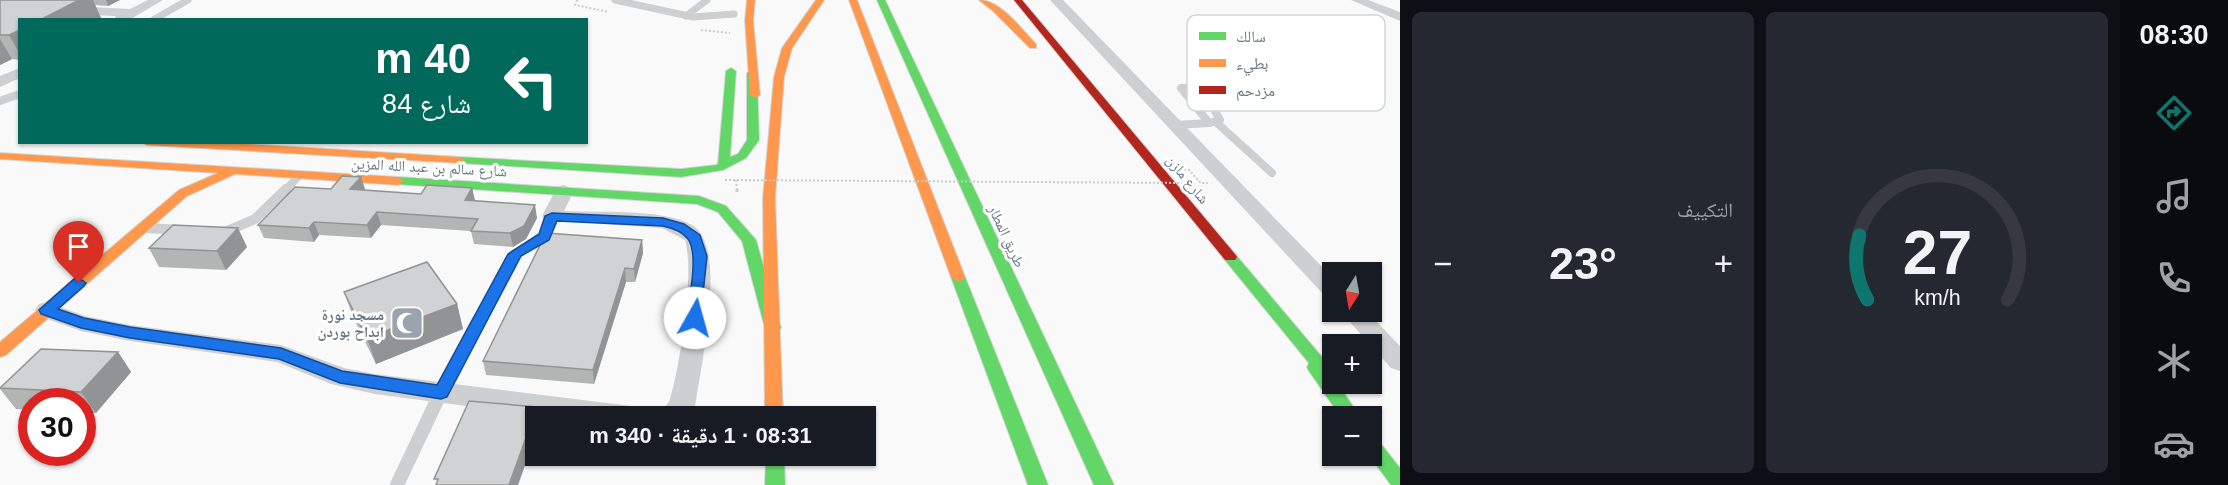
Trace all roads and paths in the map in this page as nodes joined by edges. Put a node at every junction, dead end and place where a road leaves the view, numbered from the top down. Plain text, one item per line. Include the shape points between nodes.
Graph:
1 (157, 0) edge
2 (188, 0) edge
3 (615, 0) edge
4 (707, 0) edge
5 (820, 0) edge
6 (853, 0) edge
7 (881, 0) edge
8 (895, 0) edge
9 (983, 0) edge
10 (1056, 0) edge
11 (1357, 0) edge
12 (1022, 2) edge
13 (746, 3) edge
14 (55, 9) edge
15 (132, 13) junction
16 (1399, 15) edge
17 (686, 16) junction
18 (123, 18) edge
19 (156, 18) edge
20 (733, 19) joint
21 (893, 25) junction
22 (1042, 56) dead end
23 (731, 60) dead end
24 (0, 66) edge
25 (18, 69) edge
26 (18, 70) edge
27 (752, 73) junction
28 (0, 82) edge
29 (1070, 85) dead end
30 (18, 95) edge
31 (0, 101) edge
32 (878, 106) dead end
33 (1202, 111) edge
34 (1215, 111) edge
35 (1214, 124) junction
36 (1176, 125) junction
37 (1132, 138) junction
38 (91, 144) dead end
39 (180, 144) edge
40 (0, 156) edge
41 (56, 159) junction
42 (918, 166) junction
43 (185, 168) junction
44 (590, 169) junction
45 (231, 172) junction
46 (724, 172) junction
47 (1272, 173) dead end
48 (299, 176) junction
49 (1190, 183) dead end
50 (725, 189) dead end
51 (572, 191) junction
52 (183, 193) junction
53 (732, 197) dead end
54 (769, 198) junction
55 (722, 209) junction
56 (552, 216) junction
57 (143, 228) junction
58 (189, 231) edge
59 (212, 232) edge
60 (1322, 279) edge
61 (47, 310) junction
62 (1275, 313) junction
63 (1362, 322) edge
64 (773, 328) junction
65 (0, 351) edge
66 (1400, 362) edge
67 (1322, 368) edge
68 (441, 392) junction
69 (1344, 394) edge
70 (547, 406) edge
71 (682, 406) edge
72 (774, 406) edge
73 (1344, 406) edge
74 (1355, 406) edge
75 (1382, 445) edge
76 (1382, 451) edge
77 (1400, 459) edge
78 (775, 466) edge
79 (1400, 483) edge
80 (397, 485) edge
81 (775, 485) edge
82 (1038, 485) edge
83 (1104, 485) edge

1 - 15 street
2 - 19 lane
3 - 17 lane
4 - 17 lane
5 - 54 main road via 788,48 779,77
6 - 42 main road
7 - 21 main road, طريق المطار
8 - 21 main road
9 - 22 main road
10 - 36 street
11 - 16 street
12 - 37 main road, شارع مازن
13 - 20 main road
13 - 27 main road
14 - 15 street
15 - 18 street
17 - 20 lane
21 - 83 main road, طريق المطار
23 - 46 main road
24 - 25 street
26 - 28 street
27 - 46 main road, شارع سالم بن عبد الله المزين via 753,140
27 - 54 main road
29 - 37 main road
30 - 31 lane
32 - 42 main road via 898,149
33 - 35 lane
34 - 35 lane via 1220,120
35 - 36 lane
35 - 47 lane
36 - 60 street
37 - 62 main road, شارع مازن
38 - 41 main road via 71,156
39 - 44 main road, شارع سالم بن عبد الله المزين
40 - 41 main road, شارع سالم بن عبد الله المزين
41 - 43 main road, شارع سالم بن عبد الله المزين
42 - 82 main road
43 - 45 main road, شارع سالم بن عبد الله المزين
43 - 52 main road via 187,182
44 - 46 main road, شارع سالم بن عبد الله المزين
44 - 51 main road via 598,171 604,181 599,186
45 - 48 main road, شارع سالم بن عبد الله المزين
45 - 52 main road
46 - 49 path, bridge
46 - 50 path
46 - 53 path
46 - 55 path via 736,176 737,200
48 - 51 main road, شارع سالم بن عبد الله المزين
48 - 59 lane via 255,219 231,230
51 - 55 main road, شارع سالم بن عبد الله المزين via 699,200
51 - 56 street
52 - 57 main road
54 - 64 main road
55 - 64 main road via 749,240
56 - 68 lane via 545,237 515,254
56 - 71 street via 663,222 680,226 695,238 700,256 698,296
57 - 58 lane
57 - 61 main road
61 - 65 main road
61 - 68 street via 130,333 281,354 340,377
62 - 67 main road, شارع مازن
62 - 73 main road
63 - 66 street
64 - 72 main road
68 - 70 street
68 - 80 lane
69 - 74 main road
75 - 77 main road
76 - 79 main road
78 - 81 main road

